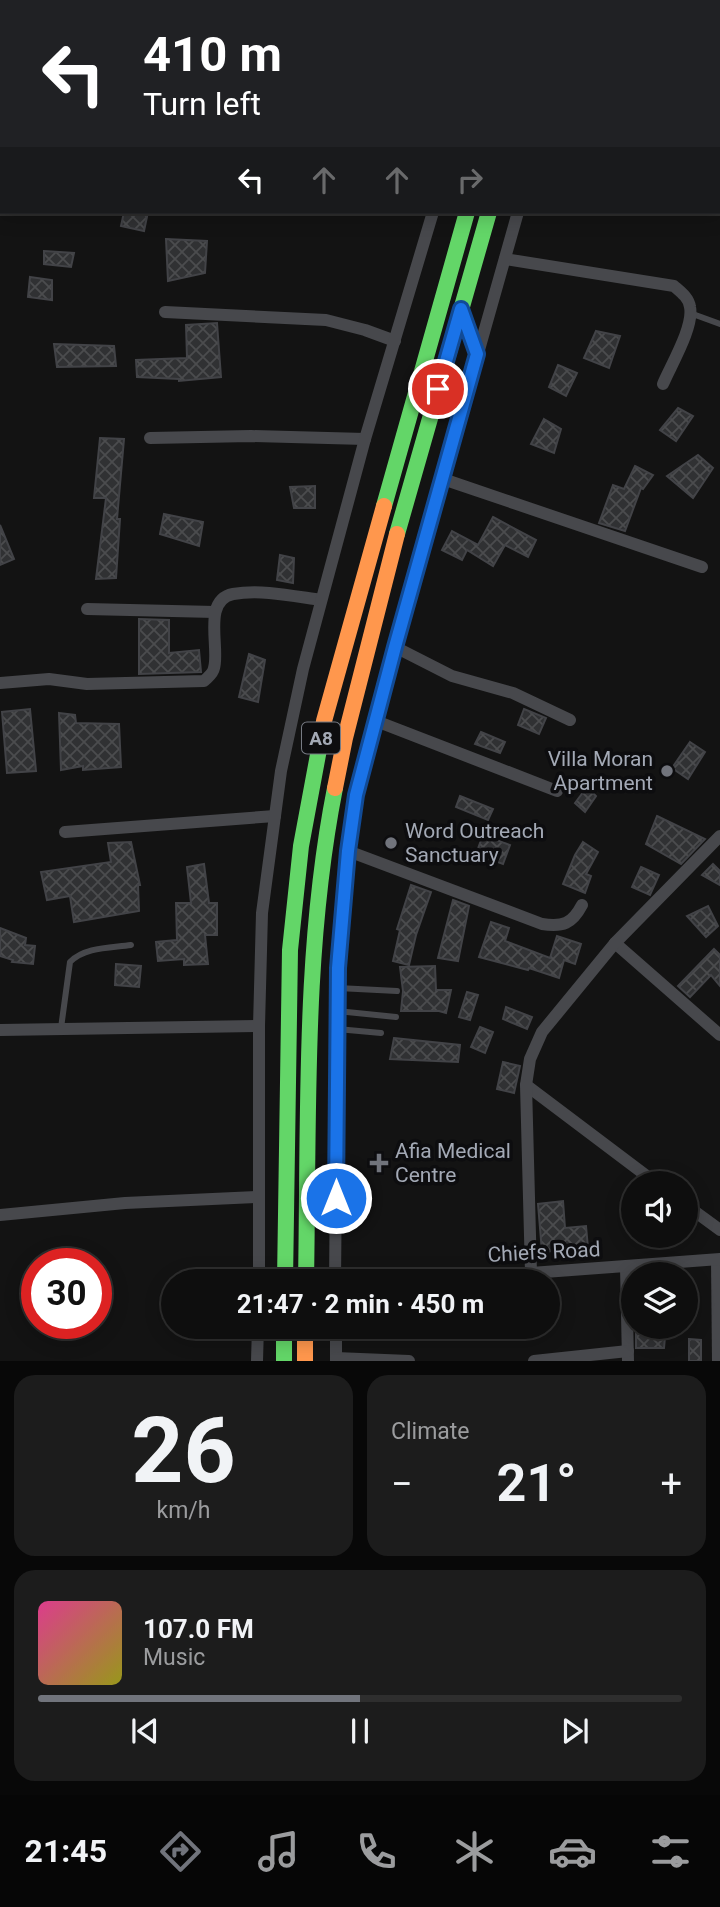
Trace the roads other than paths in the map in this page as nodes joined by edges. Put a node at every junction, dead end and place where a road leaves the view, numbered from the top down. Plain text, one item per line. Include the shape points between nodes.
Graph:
1 (432, 214) edge
2 (466, 214) edge
3 (488, 214) edge
4 (517, 214) edge
5 (505, 259) junction
6 (461, 309) junction
7 (165, 312) dead end
8 (691, 313) junction
9 (720, 324) edge
10 (395, 341) junction
11 (477, 354) junction
12 (663, 384) dead end
13 (150, 439) dead end
14 (365, 439) junction
15 (443, 479) junction
16 (702, 567) dead end
17 (321, 600) junction
18 (87, 608) dead end
19 (215, 612) junction
20 (395, 647) junction
21 (0, 683) edge
22 (376, 720) junction
23 (570, 720) dead end
24 (557, 792) dead end
25 (275, 816) junction
26 (65, 832) dead end
27 (717, 845) edge
28 (348, 851) junction
29 (582, 905) dead end
30 (615, 943) junction
31 (131, 945) dead end
32 (338, 988) junction
33 (397, 991) dead end
34 (337, 1011) junction
35 (396, 1017) dead end
36 (258, 1026) junction
37 (61, 1029) junction
38 (337, 1029) junction
39 (0, 1030) edge
40 (381, 1033) dead end
41 (720, 1035) edge
42 (526, 1086) junction
43 (640, 1171) edge
44 (258, 1197) junction
45 (698, 1214) edge
46 (0, 1215) edge
47 (720, 1230) edge
48 (719, 1260) edge
49 (692, 1262) edge
50 (621, 1267) edge
51 (259, 1269) edge
52 (285, 1269) edge
53 (306, 1269) edge
54 (333, 1269) edge
55 (531, 1269) edge
56 (560, 1271) edge
57 (719, 1307) edge
58 (258, 1339) edge
59 (284, 1339) edge
60 (305, 1339) edge
61 (336, 1339) edge
62 (628, 1356) edge
63 (336, 1359) edge
64 (257, 1361) edge
65 (284, 1361) edge
66 (305, 1361) edge
67 (409, 1361) edge
68 (534, 1361) edge
69 (718, 1361) edge

1 - 10 street
2 - 52 highway, A8, bridge via 324,721 304,833 290,950
3 - 6 highway, A8, bridge
4 - 5 street
5 - 8 street via 674,286 684,294
5 - 11 street
6 - 11 street
6 - 53 highway, A8, bridge via 385,576 323,848 311,965
7 - 10 street via 326,320
8 - 9 lane
8 - 12 street
10 - 14 street
11 - 15 street
13 - 14 street
14 - 17 street
15 - 16 street
15 - 20 street
17 - 19 street via 273,593 231,594
17 - 25 street via 297,695
18 - 19 street
19 - 21 street via 215,667 204,681 97,684 49,679
20 - 22 street
20 - 23 street via 452,676 513,693
22 - 24 street
22 - 28 street via 356,795
25 - 26 street
25 - 36 street via 262,913
27 - 30 street
28 - 29 street via 542,925 567,924
28 - 32 street
30 - 41 street
30 - 42 street via 542,1032 530,1059
31 - 37 lane via 86,952 70,962
32 - 33 lane
32 - 34 street
34 - 35 lane
34 - 38 street
36 - 37 street
36 - 44 street
37 - 39 street
38 - 40 lane
38 - 54 street
42 - 43 street
42 - 55 street
44 - 46 street
44 - 51 street
45 - 47 street
48 - 49 street, Chiefs Road
48 - 57 street
50 - 56 street, Chiefs Road
57 - 69 street
58 - 64 street
59 - 65 highway
60 - 66 highway
61 - 63 street
62 - 68 street
63 - 67 street

